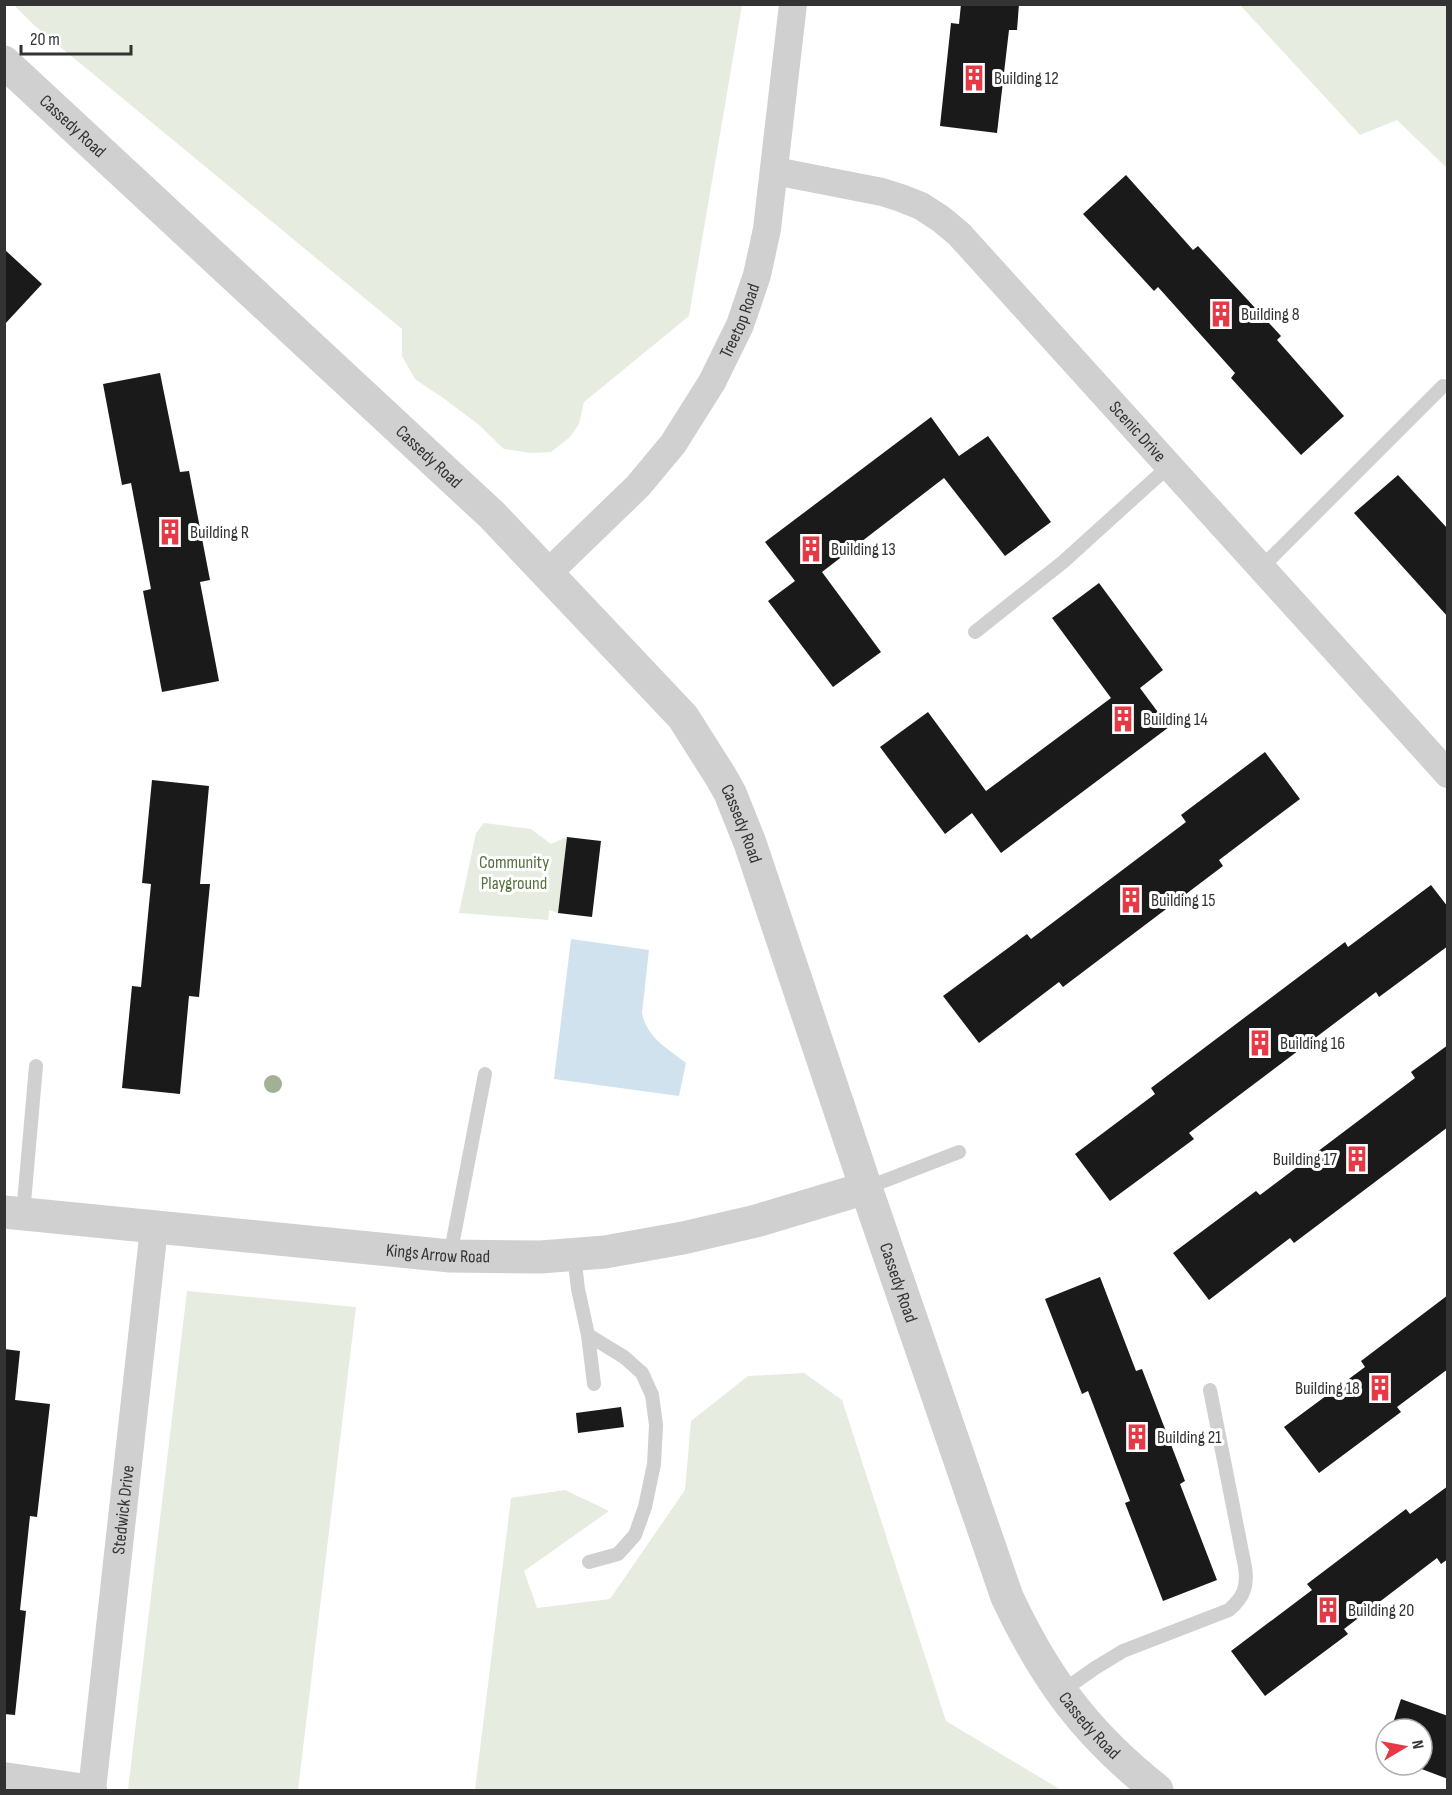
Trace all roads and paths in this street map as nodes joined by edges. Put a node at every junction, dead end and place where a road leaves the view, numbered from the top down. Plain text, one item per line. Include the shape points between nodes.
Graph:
1 (793, 4) edge
2 (4, 62) edge
3 (775, 171) junction
4 (1443, 386) dead end
5 (1169, 466) junction
6 (1261, 568) junction
7 (548, 574) junction
8 (975, 632) dead end
9 (1448, 774) edge
10 (36, 1066) dead end
11 (485, 1074) dead end
12 (959, 1152) dead end
13 (867, 1188) junction
14 (14, 1213) edge
15 (154, 1228) junction
16 (574, 1255) junction
17 (450, 1256) junction
18 (588, 1335) junction
19 (594, 1384) dead end
20 (1210, 1390) dead end
21 (589, 1562) dead end
22 (1060, 1692) junction
23 (4, 1776) edge
24 (93, 1790) edge
25 (1157, 1791) edge

1 - 3 street, Treetop Road
2 - 7 street, Cassedy Road via 476,500
3 - 5 street, Scenic Drive via 891,195 921,206 941,219 959,234
3 - 7 street, Treetop Road via 753,289 712,382 673,444 638,486
4 - 6 lane
5 - 6 street, Scenic Drive
5 - 8 lane via 1063,562
6 - 9 street, Scenic Drive
7 - 13 street, Cassedy Road via 683,717 730,793
10 - 14 lane
11 - 17 lane
12 - 13 lane
13 - 16 street, Kings Arrow Road via 683,1238
13 - 22 street, Cassedy Road via 1007,1597
14 - 15 street, Kings Arrow Road
15 - 17 street, Kings Arrow Road
15 - 24 street, Stedwick Drive
16 - 17 street, Kings Arrow Road
16 - 18 lane
18 - 19 lane
18 - 21 lane via 642,1373 652,1395 656,1425 654,1464 635,1535 618,1554
20 - 22 lane via 1247,1578 1243,1594 1229,1610 1123,1651
22 - 25 street, Cassedy Road via 1115,1755
23 - 24 street

